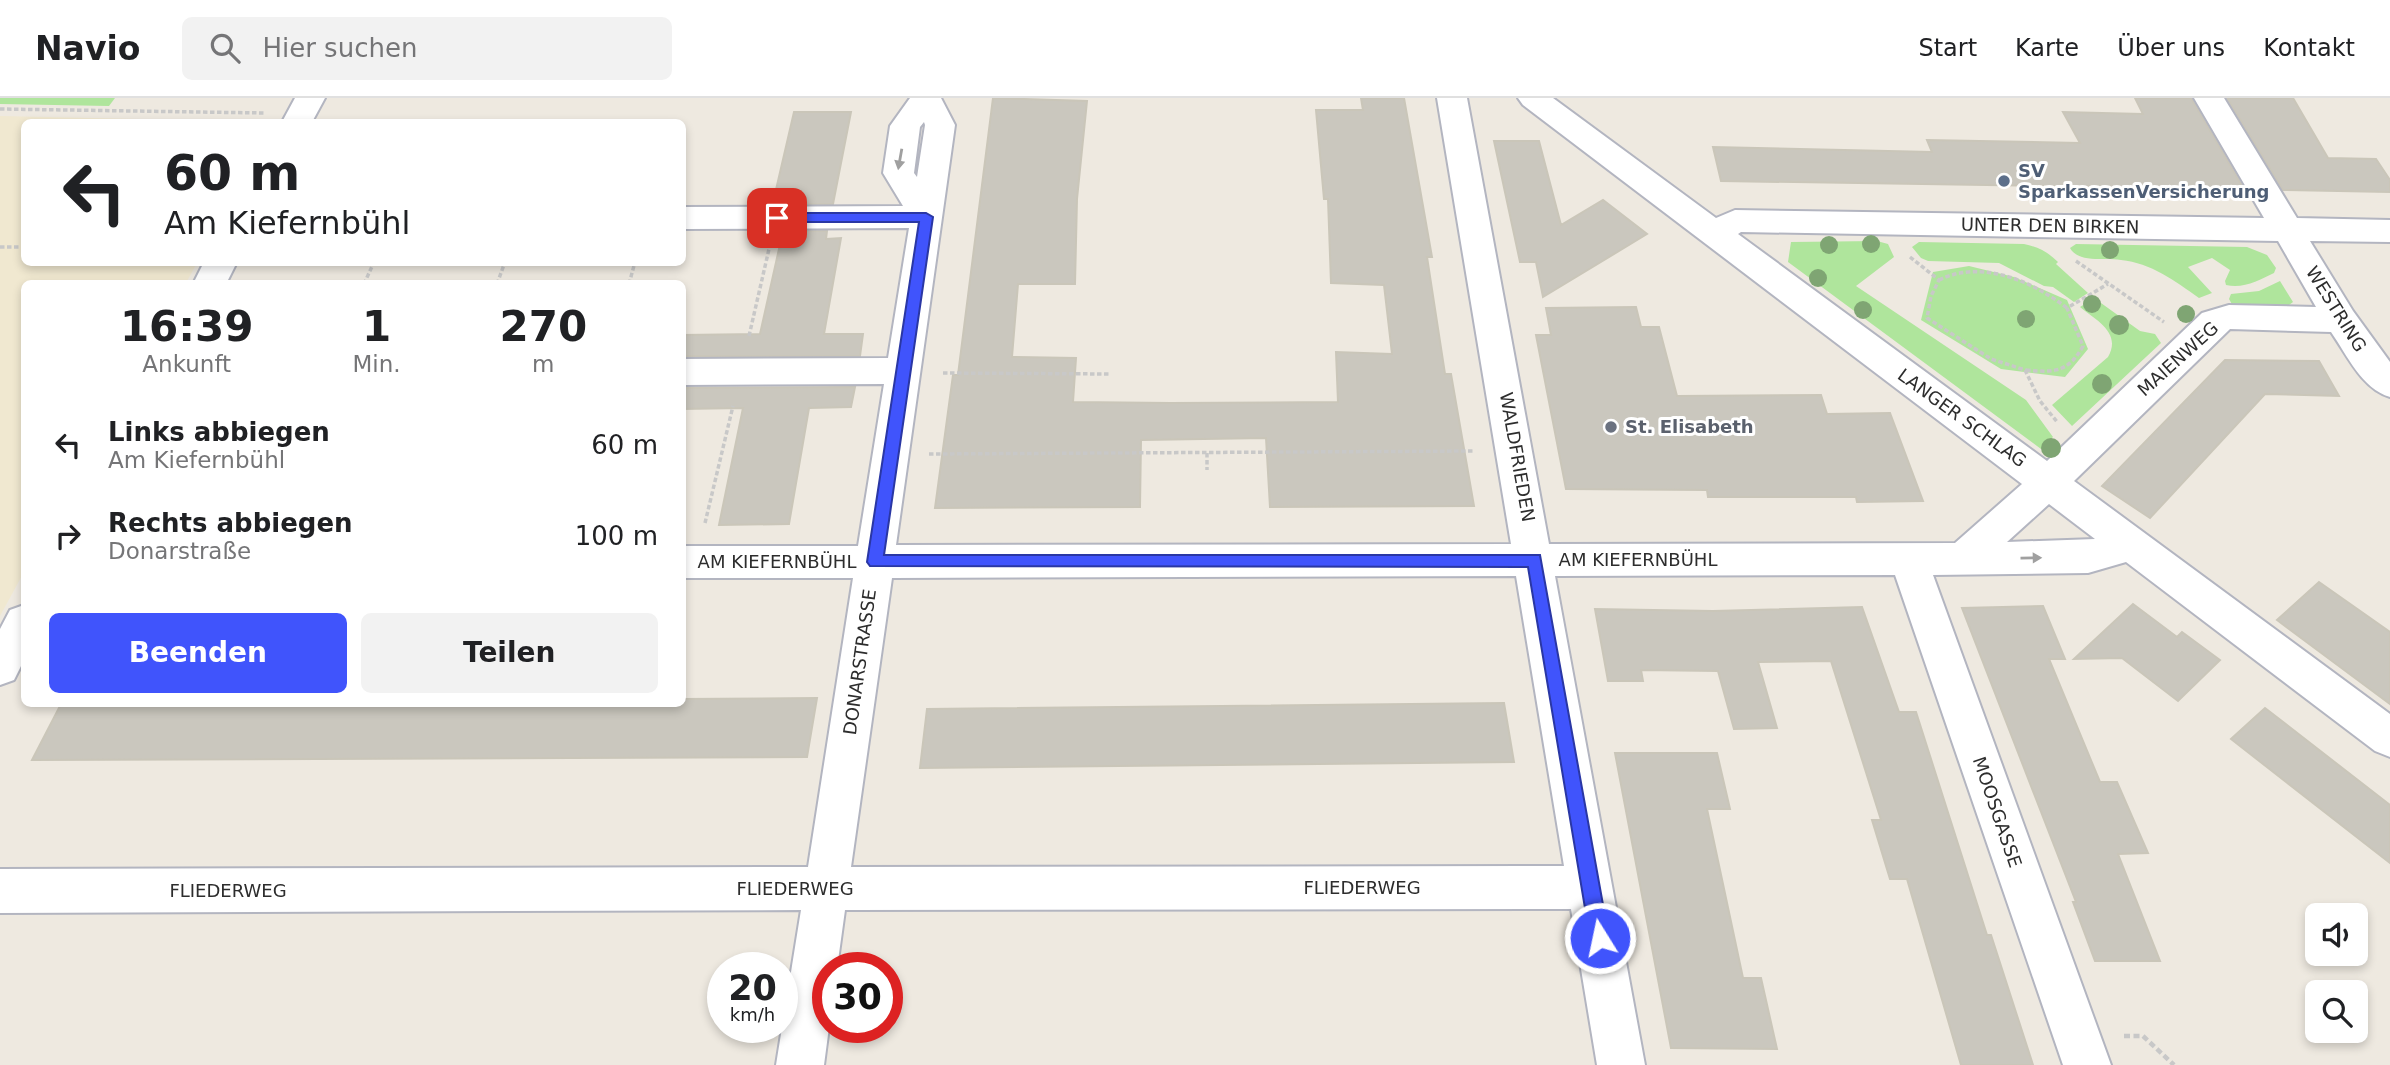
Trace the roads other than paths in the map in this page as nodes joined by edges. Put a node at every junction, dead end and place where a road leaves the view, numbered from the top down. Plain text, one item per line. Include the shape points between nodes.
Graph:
1 (1452, 98) edge
2 (1533, 98) edge
3 (2209, 98) edge
4 (926, 99) edge
5 (926, 217) junction
6 (686, 218) edge
7 (2287, 230) junction
8 (2390, 231) edge
9 (1713, 234) junction
10 (2341, 320) junction
11 (686, 372) edge
12 (904, 372) junction
13 (2390, 384) edge
14 (2049, 482) junction
15 (2132, 545) junction
16 (1908, 559) junction
17 (1963, 559) junction
18 (1535, 560) junction
19 (686, 562) edge
20 (875, 562) junction
21 (21, 628) edge
22 (0, 667) edge
23 (2390, 738) edge
24 (1591, 887) junction
25 (826, 889) junction
26 (0, 891) edge
27 (800, 1065) edge
28 (1621, 1065) edge
29 (2087, 1065) edge

1 - 18 street, WALDFRIEDEN
2 - 9 street, LANGER SCHLAG
3 - 7 street, WESTRING
4 - 5 street via 905,127 898,173
5 - 6 street
5 - 12 street, DONARSTRASSE
7 - 8 street, UNTER DEN BIRKEN
7 - 9 street, UNTER DEN BIRKEN via 1735,221
7 - 10 street, WESTRING
9 - 14 street, LANGER SCHLAG
10 - 13 street, WESTRING
10 - 14 street, MAIENWEG via 2229,317 2214,322
11 - 12 street
12 - 20 street, DONARSTRASSE
14 - 15 street, LANGER SCHLAG
14 - 17 street
17 -> 15 street, AM KIEFERNBÜHL via 2088,557
15 - 23 street, LANGER SCHLAG
16 - 17 street, AM KIEFERNBÜHL
16 - 18 street, AM KIEFERNBÜHL
16 - 29 street, MOOSGASSE
18 - 20 street, AM KIEFERNBÜHL
18 - 24 street, WALDFRIEDEN
19 - 20 street, AM KIEFERNBÜHL
20 - 25 street, DONARSTRASSE
21 - 22 street
24 - 25 street, FLIEDERWEG
24 - 28 street, WALDFRIEDEN
25 - 26 street, FLIEDERWEG
25 - 27 street, DONARSTRASSE

